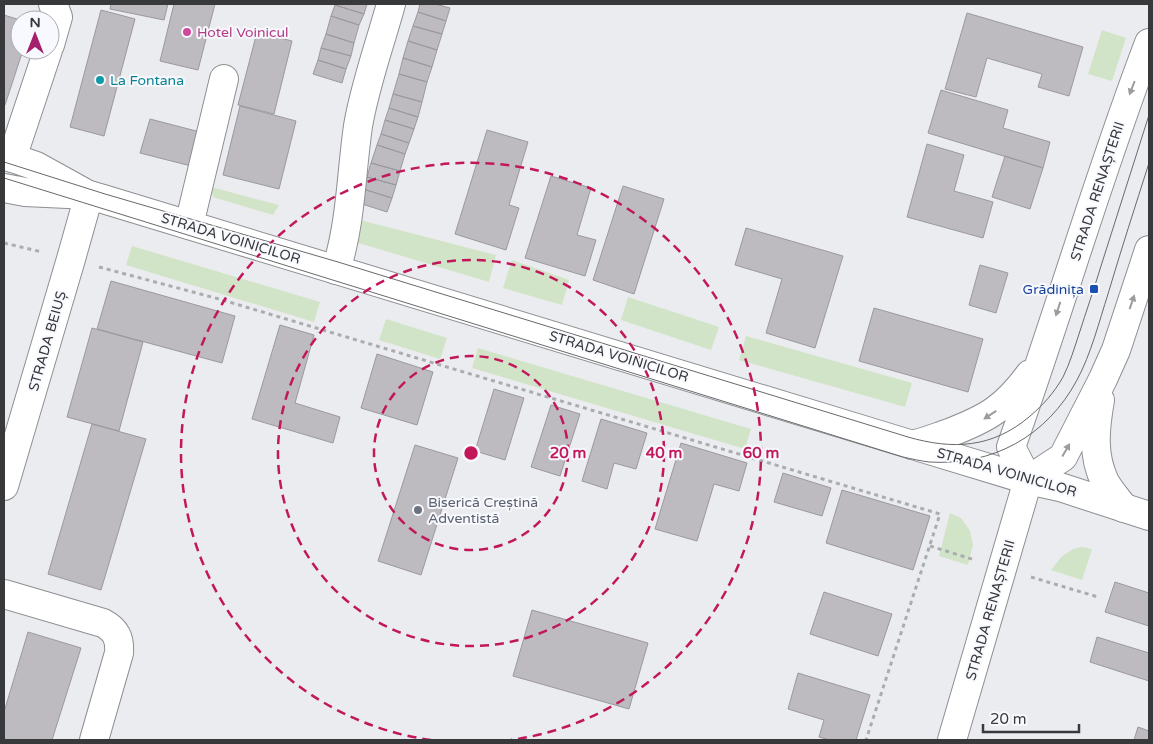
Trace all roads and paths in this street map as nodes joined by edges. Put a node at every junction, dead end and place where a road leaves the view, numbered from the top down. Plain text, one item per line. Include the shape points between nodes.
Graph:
1 (391, 4) edge
2 (1149, 43) edge
3 (44, 60) edge
4 (224, 79) dead end
5 (8, 157) edge
6 (4, 188) edge
7 (89, 195) junction
8 (189, 225) junction
9 (4, 243) edge
10 (1149, 250) edge
11 (71, 259) junction
12 (336, 270) junction
13 (1044, 352) junction
14 (1103, 379) junction
15 (14, 416) edge
16 (912, 445) junction
17 (1028, 480) junction
18 (4, 486) edge
19 (1137, 512) edge
20 (4, 594) edge
21 (94, 740) edge
22 (866, 740) edge
23 (952, 740) edge

1 - 12 street via 358,125 348,220
2 -> 13 street, STRADA RENAȘTERII via 1124,108
3 - 5 street
4 - 8 street
5 - 7 street, STRADA VOINICILOR via 36,166
6 - 7 street, STRADA VOINICILOR
7 - 8 street, STRADA VOINICILOR
7 - 11 street, STRADA BEIUȘ
8 - 12 street, STRADA VOINICILOR
9 - 11 path
14 -> 10 street via 1116,350
11 - 15 street, STRADA BEIUȘ
11 - 22 path via 218,298 940,514
12 - 16 street, STRADA VOINICILOR
13 -> 16 street via 1018,391 994,412 980,421
13 - 17 street, STRADA RENAȘTERII via 1011,447
17 -> 14 street via 1063,457
14 - 19 street via 1097,418 1097,461 1106,484
15 - 18 street, STRADA BEIUȘ
16 - 17 street, STRADA VOINICILOR
17 - 19 street, STRADA VOINICILOR
17 - 23 street, STRADA RENAȘTERII
20 - 21 street via 102,623 117,634 119,653

